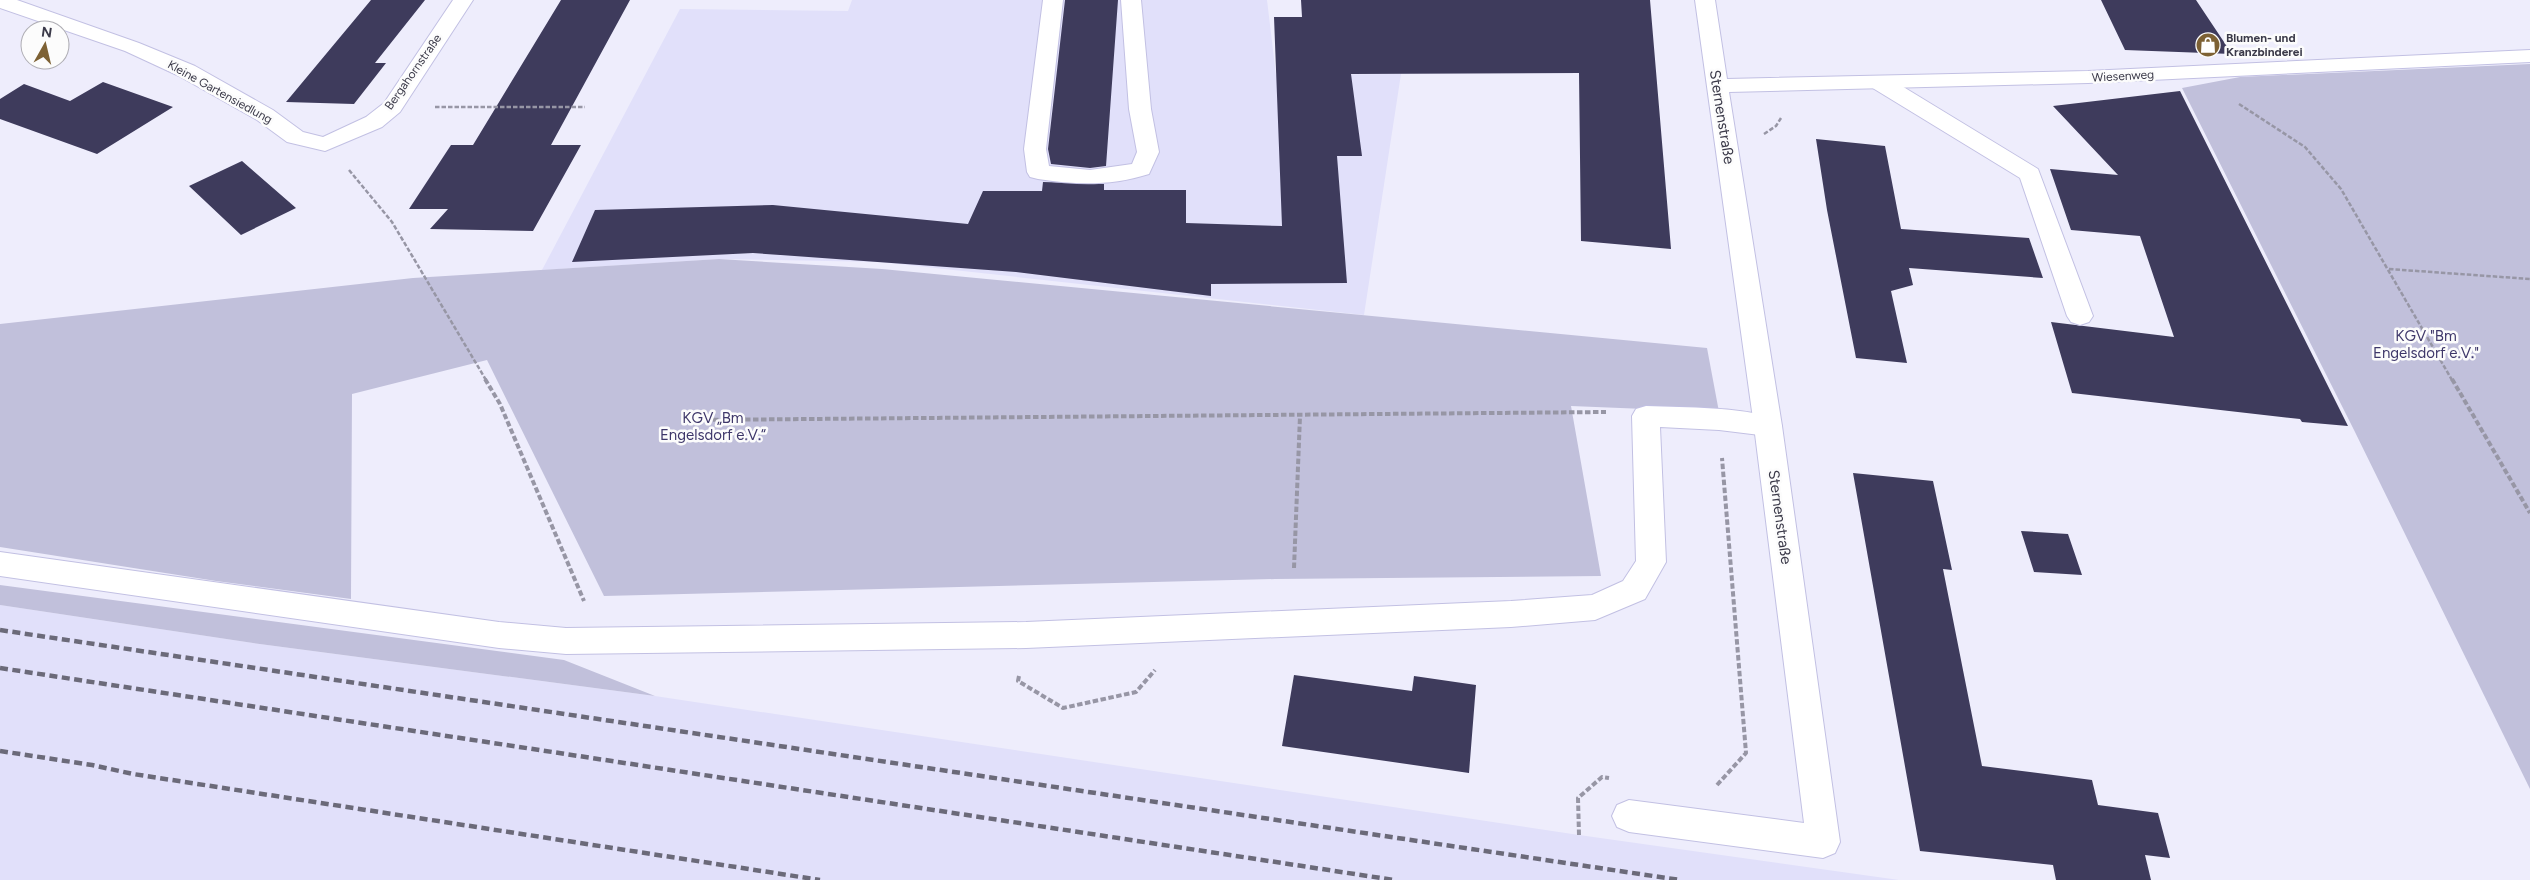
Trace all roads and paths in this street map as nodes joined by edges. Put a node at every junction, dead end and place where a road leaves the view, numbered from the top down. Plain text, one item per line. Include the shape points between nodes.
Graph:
1 (463, 0) edge
2 (1053, 0) edge
3 (1131, 0) edge
4 (1705, 0) edge
5 (0, 1) edge
6 (2530, 56) edge
7 (1879, 82) junction
8 (1804, 84) junction
9 (1717, 86) junction
10 (2233, 100) dead end
11 (392, 107) junction
12 (585, 107) dead end
13 (325, 144) junction
14 (1729, 157) junction
15 (2388, 269) junction
16 (2530, 279) edge
17 (2080, 316) dead end
18 (1300, 416) junction
19 (1646, 416) junction
20 (697, 420) dead end
21 (1719, 420) junction
22 (1768, 426) junction
23 (2530, 513) edge
24 (0, 564) edge
25 (1294, 568) dead end
26 (1191, 627) junction
27 (1026, 635) junction
28 (602, 640) junction
29 (1611, 778) dead end
30 (1715, 787) dead end
31 (1629, 816) dead end
32 (1579, 835) dead end

1 - 11 street, Bergahornstraße
2 - 3 street via 1035,149 1038,172 1072,178 1118,177 1141,169 1148,152 1140,109
4 - 9 street, Sternenstraße
5 - 13 street, Kleine Gartensiedlung via 132,46 186,71 265,115 295,137
6 - 7 street, Wiesenweg via 2088,77
7 - 8 street, Wiesenweg
7 - 17 street via 2030,174
8 - 9 street, Wiesenweg
8 - 14 path via 1776,126
9 - 14 street, Sternenstraße
10 - 15 path via 2305,147 2341,189
11 - 12 path
11 - 13 street, Bergahornstraße via 374,122
13 - 28 path via 392,222 500,404
14 - 22 street, Sternenstraße
15 - 16 path
15 - 23 path
18 - 19 path via 1626,411
18 - 20 path
18 - 25 path
19 - 21 street
19 - 26 street via 1651,562 1634,590 1595,607
21 - 22 street
21 - 30 path via 1746,753
22 - 31 street, Sternenstraße via 1823,842
24 - 28 street via 499,635 566,642
26 - 27 street
26 - 27 path via 1136,692 1063,708 1018,681
27 - 28 street
29 - 32 path via 1602,777 1578,798

